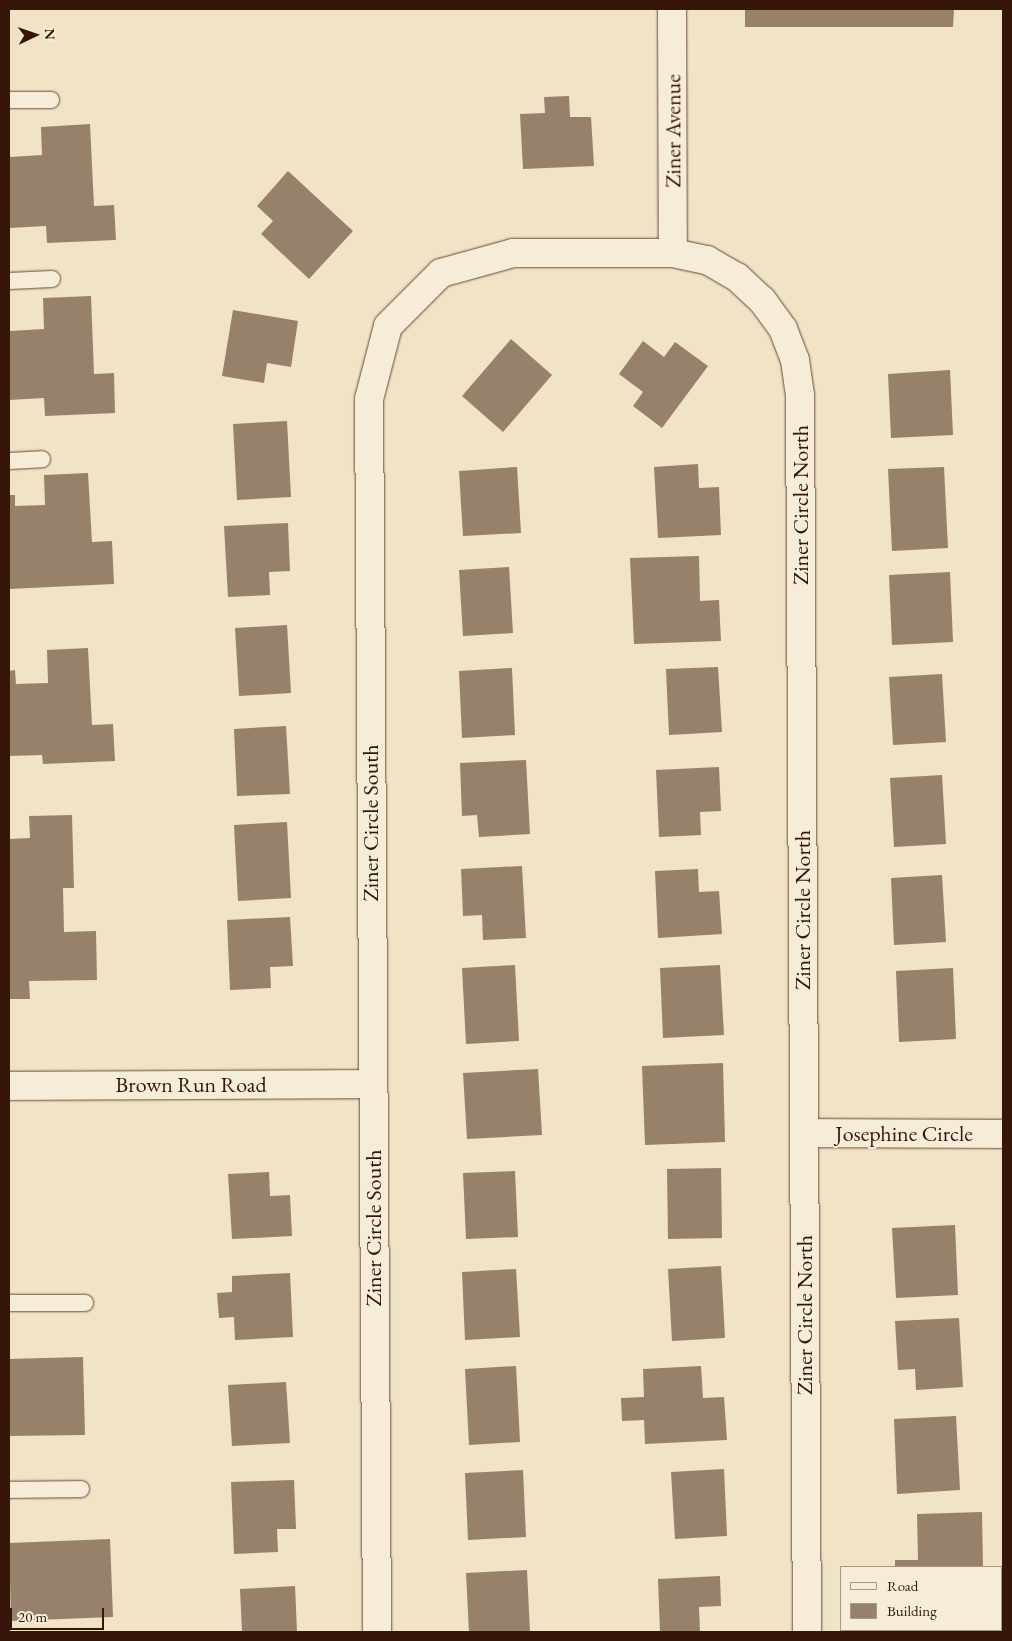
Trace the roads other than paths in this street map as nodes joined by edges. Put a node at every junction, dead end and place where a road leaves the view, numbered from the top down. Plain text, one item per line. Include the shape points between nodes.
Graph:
1 (672, 9) edge
2 (9, 100) edge
3 (51, 100) dead end
4 (673, 253) junction
5 (52, 279) dead end
6 (9, 281) edge
7 (42, 459) dead end
8 (9, 461) edge
9 (373, 1084) junction
10 (9, 1086) edge
11 (804, 1134) junction
12 (1003, 1134) edge
13 (9, 1303) edge
14 (85, 1303) dead end
15 (81, 1488) dead end
16 (9, 1490) edge
17 (377, 1632) edge
18 (807, 1632) edge

1 - 4 street, Ziner Avenue
2 - 3 lane
4 - 9 street, Ziner Circle South via 513,252 441,273 388,326 369,399
4 - 11 street, Ziner Circle North via 707,260 738,277 762,300 783,329 795,360 800,405
5 - 6 lane
7 - 8 lane
9 - 10 street, Brown Run Road
9 - 17 street, Ziner Circle South
11 - 12 street, Josephine Circle
11 - 18 street, Ziner Circle North
13 - 14 lane
15 - 16 lane

